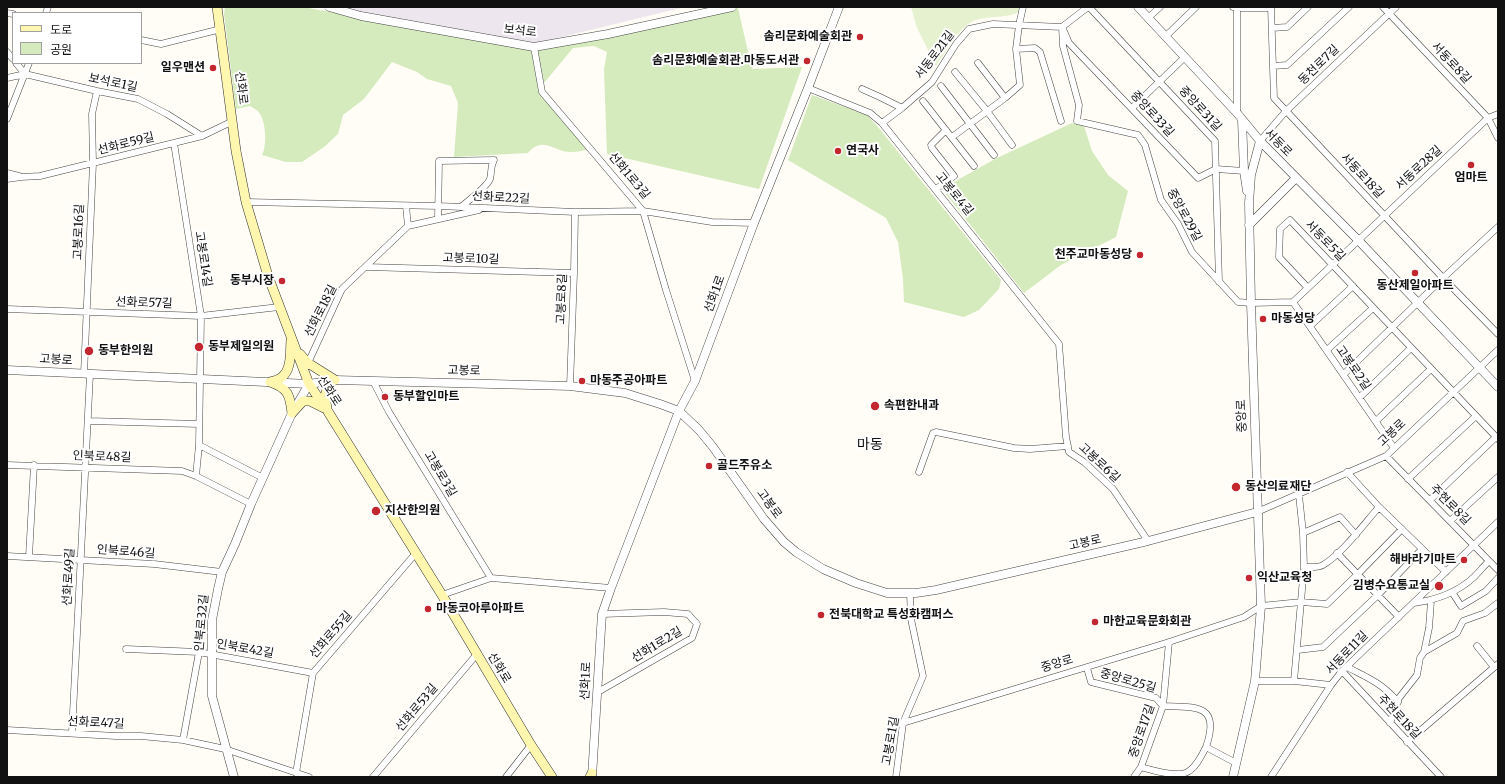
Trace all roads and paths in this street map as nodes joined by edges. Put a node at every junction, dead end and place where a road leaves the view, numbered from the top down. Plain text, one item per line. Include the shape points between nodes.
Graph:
1 (217, 7) edge
2 (329, 7) edge
3 (732, 7) edge
4 (838, 7) edge
5 (1023, 7) edge
6 (1089, 7) edge
7 (1138, 7) edge
8 (1160, 7) edge
9 (1196, 7) edge
10 (1236, 7) edge
11 (1271, 7) edge
12 (1308, 7) edge
13 (1349, 7) edge
14 (1383, 7) edge
15 (1396, 7) edge
16 (1389, 13) junction
17 (1148, 18) junction
18 (1019, 25) junction
19 (1062, 27) junction
20 (1272, 28) junction
21 (221, 29) junction
22 (1166, 36) junction
23 (142, 40) edge
24 (534, 47) junction
25 (1016, 49) junction
26 (1185, 57) junction
27 (978, 63) dead end
28 (17, 64) edge
29 (29, 64) edge
30 (1273, 66) junction
31 (956, 72) dead end
32 (25, 74) junction
33 (7, 78) edge
34 (1160, 82) junction
35 (941, 86) dead end
36 (808, 88) junction
37 (862, 89) dead end
38 (97, 91) junction
39 (1005, 98) junction
40 (923, 101) dead end
41 (902, 108) junction
42 (1132, 108) junction
43 (987, 111) junction
44 (1286, 111) junction
45 (1498, 114) edge
46 (1240, 116) junction
47 (1488, 118) junction
48 (7, 119) edge
49 (233, 121) junction
50 (1061, 121) dead end
51 (882, 123) junction
52 (970, 123) junction
53 (946, 130) junction
54 (202, 136) junction
55 (952, 137) junction
56 (1498, 138) edge
57 (1260, 142) junction
58 (174, 143) junction
59 (1012, 145) dead end
60 (994, 155) dead end
61 (93, 163) junction
62 (974, 166) dead end
63 (1216, 169) junction
64 (1244, 171) junction
65 (7, 173) edge
66 (21, 177) junction
67 (1296, 178) junction
68 (7, 179) edge
69 (936, 190) junction
70 (246, 202) junction
71 (1248, 203) junction
72 (406, 206) junction
73 (439, 206) junction
74 (462, 206) junction
75 (485, 209) junction
76 (643, 211) junction
77 (574, 212) junction
78 (1384, 216) junction
79 (438, 219) junction
80 (754, 223) junction
81 (1249, 225) junction
82 (408, 226) junction
83 (1498, 227) edge
84 (1359, 241) junction
85 (1333, 265) junction
86 (366, 267) junction
87 (574, 273) junction
88 (1443, 278) junction
89 (1219, 282) junction
90 (1353, 286) junction
91 (1308, 288) junction
92 (1293, 302) junction
93 (1418, 303) junction
94 (1250, 304) junction
95 (279, 307) junction
96 (1373, 308) junction
97 (7, 309) edge
98 (88, 312) junction
99 (201, 316) junction
100 (1310, 326) junction
101 (1392, 328) junction
102 (1498, 334) edge
103 (291, 337) junction
104 (1059, 344) joint
105 (1411, 348) junction
106 (1328, 350) junction
107 (1498, 350) edge
108 (308, 363) junction
109 (1479, 367) junction
110 (1432, 369) junction
111 (7, 370) edge
112 (87, 374) junction
113 (1344, 374) junction
114 (200, 378) junction
115 (335, 380) junction
116 (373, 381) junction
117 (695, 381) junction
118 (270, 382) junction
119 (308, 384) junction
120 (570, 386) junction
121 (1498, 387) edge
122 (1453, 392) junction
123 (1360, 397) junction
124 (327, 410) junction
125 (679, 411) junction
126 (292, 413) junction
127 (1476, 416) junction
128 (89, 421) junction
129 (1376, 421) junction
130 (199, 424) junction
131 (1497, 438) edge
132 (199, 445) junction
133 (1068, 446) junction
134 (1394, 448) junction
135 (1386, 456) junction
136 (7, 465) edge
137 (34, 465) junction
138 (86, 468) junction
139 (919, 472) dead end
140 (1347, 472) junction
141 (196, 476) junction
142 (1498, 477) edge
143 (263, 478) junction
144 (1408, 479) junction
145 (1299, 495) junction
146 (1430, 500) junction
147 (251, 504) junction
148 (1379, 507) junction
149 (1257, 512) junction
150 (1450, 522) junction
151 (1498, 522) edge
152 (1402, 529) junction
153 (1303, 533) junction
154 (1356, 535) junction
155 (1148, 541) junction
156 (1474, 545) junction
157 (1422, 549) junction
158 (416, 553) junction
159 (1338, 553) junction
160 (7, 556) edge
161 (29, 557) junction
162 (81, 560) junction
163 (1489, 561) junction
164 (1304, 567) junction
165 (1498, 570) edge
166 (222, 572) junction
167 (1446, 572) junction
168 (1358, 574) junction
169 (490, 578) junction
170 (1498, 578) edge
171 (611, 588) junction
172 (1452, 592) junction
173 (910, 593) junction
174 (442, 595) junction
175 (1378, 595) junction
176 (1431, 601) junction
177 (1301, 602) junction
178 (1414, 603) junction
179 (1498, 603) edge
180 (1261, 606) junction
181 (602, 614) junction
182 (1399, 617) junction
183 (1169, 642) junction
184 (1477, 646) dead end
185 (126, 649) dead end
186 (1298, 650) junction
187 (199, 652) junction
188 (1424, 652) junction
189 (211, 654) junction
190 (477, 654) junction
191 (1496, 665) edge
192 (1087, 668) junction
193 (1344, 669) junction
194 (313, 673) junction
195 (1255, 681) junction
196 (1294, 681) junction
197 (1331, 685) junction
198 (598, 692) junction
199 (1398, 702) junction
200 (1164, 706) junction
201 (904, 723) junction
202 (1390, 723) junction
203 (7, 730) edge
204 (72, 733) junction
205 (183, 740) junction
206 (1407, 742) junction
207 (531, 745) junction
208 (1206, 747) junction
209 (226, 749) junction
210 (1236, 763) junction
211 (1141, 767) junction
212 (296, 773) junction
213 (591, 776) edge
214 (234, 777) edge
215 (309, 777) edge
216 (373, 777) edge
217 (506, 777) edge
218 (552, 777) edge
219 (896, 777) edge
220 (1134, 777) edge
221 (1233, 777) edge
222 (1271, 777) edge
223 (1441, 777) edge

1 - 21 main road, 선화로
2 - 24 street, 보석로 via 361,16
3 - 24 street, 보석로
4 - 36 street, 선화1로
5 - 18 street
6 - 19 street
6 - 34 street, 중앙로31길
7 - 17 street, 서동로
8 - 17 street
9 - 22 street
10 - 11 street
10 - 46 street
11 - 20 street, 서동로18길
12 - 20 street via 1287,26
13 - 30 street via 1287,65
14 - 16 street, 서동로8길
15 - 16 street, 동천로7길
16 - 44 street, 동천로7길
16 - 47 street, 서동로8길
17 - 22 street, 서동로
18 - 19 street, 서동로21길
18 - 25 street
18 - 41 street, 서동로21길 via 993,24 970,29 956,44 932,82
19 - 42 street, 중앙로33길 via 1069,43
19 - 89 street, 중앙로29길 via 1063,46 1079,105 1078,121 1138,135 1146,145 1161,200 1178,224 1192,252
20 - 30 street, 서동로18길
21 - 23 street via 161,44
21 - 49 main road, 선화로
22 - 26 street, 서동로
24 - 76 street, 선화1로3길 via 542,92
25 - 39 street via 1020,82
25 - 50 street via 1036,48 1040,52
26 - 34 street
26 - 46 street, 서동로
27 - 39 street
28 - 32 street
29 - 32 street
30 - 44 street, 서동로18길 via 1274,98
31 - 43 street
32 - 33 street
32 - 38 street, 보석로1길
32 - 48 street
34 - 42 street
34 - 63 street, 중앙로31길 via 1215,140
35 - 52 street
36 - 51 street, 고봉로4길 via 870,113
36 - 80 street, 선화1로
37 - 41 street
38 - 54 street, 보석로1길 via 138,99
38 - 61 street, 고봉로16길 via 92,114
39 - 43 street
40 - 53 street
41 - 51 street, 서동로21길
42 - 63 street, 중앙로33길 via 1198,178
43 - 52 street
43 - 59 street
44 - 57 street, 동천로7길
44 - 78 street, 서동로18길
45 - 47 street, 서동로28길
46 - 57 street, 서동로
46 - 64 street
47 - 56 street, 서동로8길
47 - 78 street, 서동로28길
49 - 54 street, 선화로59길
49 - 70 main road, 선화로
51 - 69 street, 고봉로4길
52 - 55 street
52 - 60 street
53 - 55 street
53 - 69 street via 931,145 954,176
54 - 58 street, 선화로59길
55 - 62 street
57 - 67 street, 서동로
57 - 71 street, 중앙로 via 1251,174
58 - 61 street, 선화로59길
58 - 99 street, 고봉로14길
61 - 66 street, 선화로59길 via 40,176
61 - 98 street, 고봉로16길
63 - 64 street
63 - 89 street, 중앙로31길
64 - 71 street
65 - 66 street, 선화로59길
66 - 68 street, 선화로59길
67 - 81 street
67 - 84 street, 서동로
69 - 104 street, 고봉로4길
70 - 72 street, 선화로22길
70 - 95 main road, 선화로
71 - 81 street, 중앙로
72 - 73 street, 선화로22길
72 - 82 street
73 - 74 street, 선화로22길
73 - 74 street via 439,161 494,160 490,179
73 - 79 street
74 - 75 street, 선화로22길
75 - 77 street, 선화로22길
75 - 79 street
76 - 77 street, 선화로22길
76 - 80 street, 선화로22길 via 712,222
76 - 117 street, 선화1로3길
77 - 87 street, 고봉로8길
78 - 84 street, 서동로28길
78 - 88 street, 서동로18길
79 - 82 street
80 - 117 street, 선화1로
81 - 94 street, 중앙로
82 - 86 street, 선화로18길
83 - 88 street
84 - 85 street
84 - 93 street, 서동로
85 - 90 street, 서동로5길
85 - 91 street
85 - 91 street, 서동로5길 via 1290,220 1280,229 1279,258
86 - 87 street, 고봉로10길
86 - 108 street, 선화로18길 via 342,289
87 - 120 street, 고봉로8길
88 - 93 street
88 - 102 street, 서동로18길
89 - 94 street, 중앙로29길 via 1238,302
90 - 96 street, 서동로5길
90 - 100 street
91 - 92 street
92 - 94 street
92 - 100 street, 고봉로2길
93 - 101 street
93 - 109 street, 서동로
94 - 149 street, 중앙로
95 - 99 street, 선화로57길
95 - 103 main road, 선화로
96 - 101 street, 서동로5길
96 - 106 street
97 - 98 street, 선화로57길
98 - 99 street, 선화로57길
98 - 112 street, 고봉로16길
99 - 114 street, 고봉로14길
100 - 106 street, 고봉로2길
101 - 105 street, 서동로5길
101 - 113 street
103 - 108 main road via 301,357
103 - 118 main road via 288,370 282,377
103 - 119 main road, 선화로
104 - 133 street, 고봉로6길
105 - 110 street, 서동로5길
105 - 123 street
106 - 113 street, 고봉로2길
107 - 109 street
108 - 115 main road
108 - 119 street, 선화로18길
109 - 121 street, 서동로
109 - 122 street, 고봉로
110 - 122 street, 서동로5길
110 - 129 street
111 - 112 street, 고봉로
112 - 114 street, 고봉로
112 - 128 street, 선화로49길
113 - 123 street, 고봉로2길
114 - 118 street, 고봉로
114 - 130 street
115 - 116 street, 고봉로
115 - 119 street, 고봉로
115 - 124 main road via 328,383 326,388
116 - 120 street, 고봉로
116 - 169 street, 고봉로3길 via 389,412
117 - 125 street, 선화1로
118 - 119 street, 고봉로
118 - 126 main road via 282,386 291,399
119 - 124 main road, 선화로
119 - 126 street, 인북로32길
120 - 125 street, 고봉로 via 626,393
122 - 127 street, 서동로5길
122 - 134 street, 고봉로
123 - 129 street, 고봉로2길
124 - 126 main road via 310,401 303,401
124 - 158 main road, 선화로
125 - 171 street, 선화1로
125 - 173 street, 고봉로 via 713,447 764,519 796,552 822,569 856,583 886,593
126 - 143 street, 인북로32길
127 - 131 street, 서동로5길
127 - 144 street
128 - 130 street
128 - 138 street, 선화로49길
129 - 134 street, 고봉로2길
130 - 132 street
131 - 146 street, 서동로5길
132 - 141 street
132 - 143 street
133 - 139 street via 1014,448 936,432 933,433
133 - 155 street, 고봉로6길 via 1069,452 1084,462 1112,489
134 - 135 street, 고봉로
135 - 140 street, 고봉로
135 - 144 street, 주현로8길
136 - 137 street, 인북로48길
137 - 138 street, 인북로48길
137 - 161 street
138 - 141 street, 인북로48길 via 182,471
138 - 162 street, 선화로49길
140 - 145 street, 고봉로
140 - 148 street
141 - 147 street, 인북로48길
142 - 150 street
143 - 147 street, 인북로32길
144 - 146 street, 주현로8길
145 - 149 street, 고봉로
145 - 153 street
146 - 150 street, 주현로8길
147 - 166 street, 인북로32길
148 - 152 street
148 - 154 street
149 - 155 street, 고봉로
149 - 180 street, 중앙로
150 - 156 street, 주현로8길
151 - 156 street, 서동로11길
152 - 157 street
152 - 168 street
153 - 154 street via 1340,517
153 - 164 street
154 - 159 street
155 - 173 street, 고봉로 via 936,590
156 - 163 street, 주현로8길
156 - 167 street, 서동로11길
157 - 167 street
157 - 175 street
158 - 174 main road, 선화로
158 - 194 street, 선화로55길
159 - 164 street via 1322,566
159 - 168 street
160 - 161 street, 인북로46길
161 - 162 street, 인북로46길
162 - 166 street, 인북로46길 via 154,564
162 - 204 street, 선화로49길
163 - 165 street, 주현로8길
163 - 172 street via 1474,577
164 - 177 street
166 - 189 street, 인북로32길 via 212,620
167 - 178 street, 서동로11길
168 - 175 street
168 - 177 street via 1327,604
169 - 171 street
169 - 174 street
170 - 172 street via 1486,591 1461,606
171 - 181 street, 선화1로
172 - 176 street
173 - 201 street, 고봉로1길 via 911,619 923,676
174 - 190 main road, 선화로
175 - 182 street
175 - 186 street via 1323,647
176 - 178 street
176 - 188 street
177 - 180 street
177 - 186 street
178 - 182 street, 서동로11길
179 - 188 street via 1485,613 1463,621 1457,633
180 - 183 street, 중앙로 via 1244,617
180 - 195 street, 중앙로
181 - 198 street, 선화1로
181 - 198 street, 선화1로2길 via 688,614 697,624 692,638
182 - 193 street, 서동로11길
183 - 192 street, 중앙로
183 - 200 street, 중앙로17길
184 - 191 street
185 - 187 street, 인북로42길
186 - 196 street
187 - 189 street, 인북로42길
187 - 205 street
188 - 199 street via 1420,658 1417,675
189 - 194 street, 인북로42길
189 - 209 street, 인북로32길 via 212,696
190 - 207 main road, 선화로
190 - 216 street, 선화로53길
191 - 206 street
192 - 200 street, 중앙로25길 via 1091,682 1156,698
192 - 201 street, 중앙로
193 - 197 street, 서동로11길
193 - 199 street via 1379,683
193 - 202 street, 주현로18길
194 - 212 street, 선화로55길
195 - 196 street, 서동로11길
195 - 210 street, 중앙로
196 - 197 street, 서동로11길
197 - 222 street
198 - 213 street, 선화1로
199 - 202 street
200 - 208 street, 중앙로25길 via 1197,707 1203,710 1211,724
200 - 211 street, 중앙로17길
201 - 219 street, 고봉로1길
202 - 206 street, 주현로18길
203 - 204 street, 선화로47길
204 - 205 street, 선화로47길
205 - 209 street, 선화로47길
206 - 223 street, 주현로18길
207 - 217 street
207 - 218 main road, 선화로
208 - 210 street
208 - 211 street, 중앙로25길 via 1194,766 1185,773 1174,774
209 - 212 street, 선화로47길
209 - 214 street, 인북로32길
210 - 221 street, 중앙로
211 - 220 street, 중앙로17길
212 - 215 street, 선화로47길

